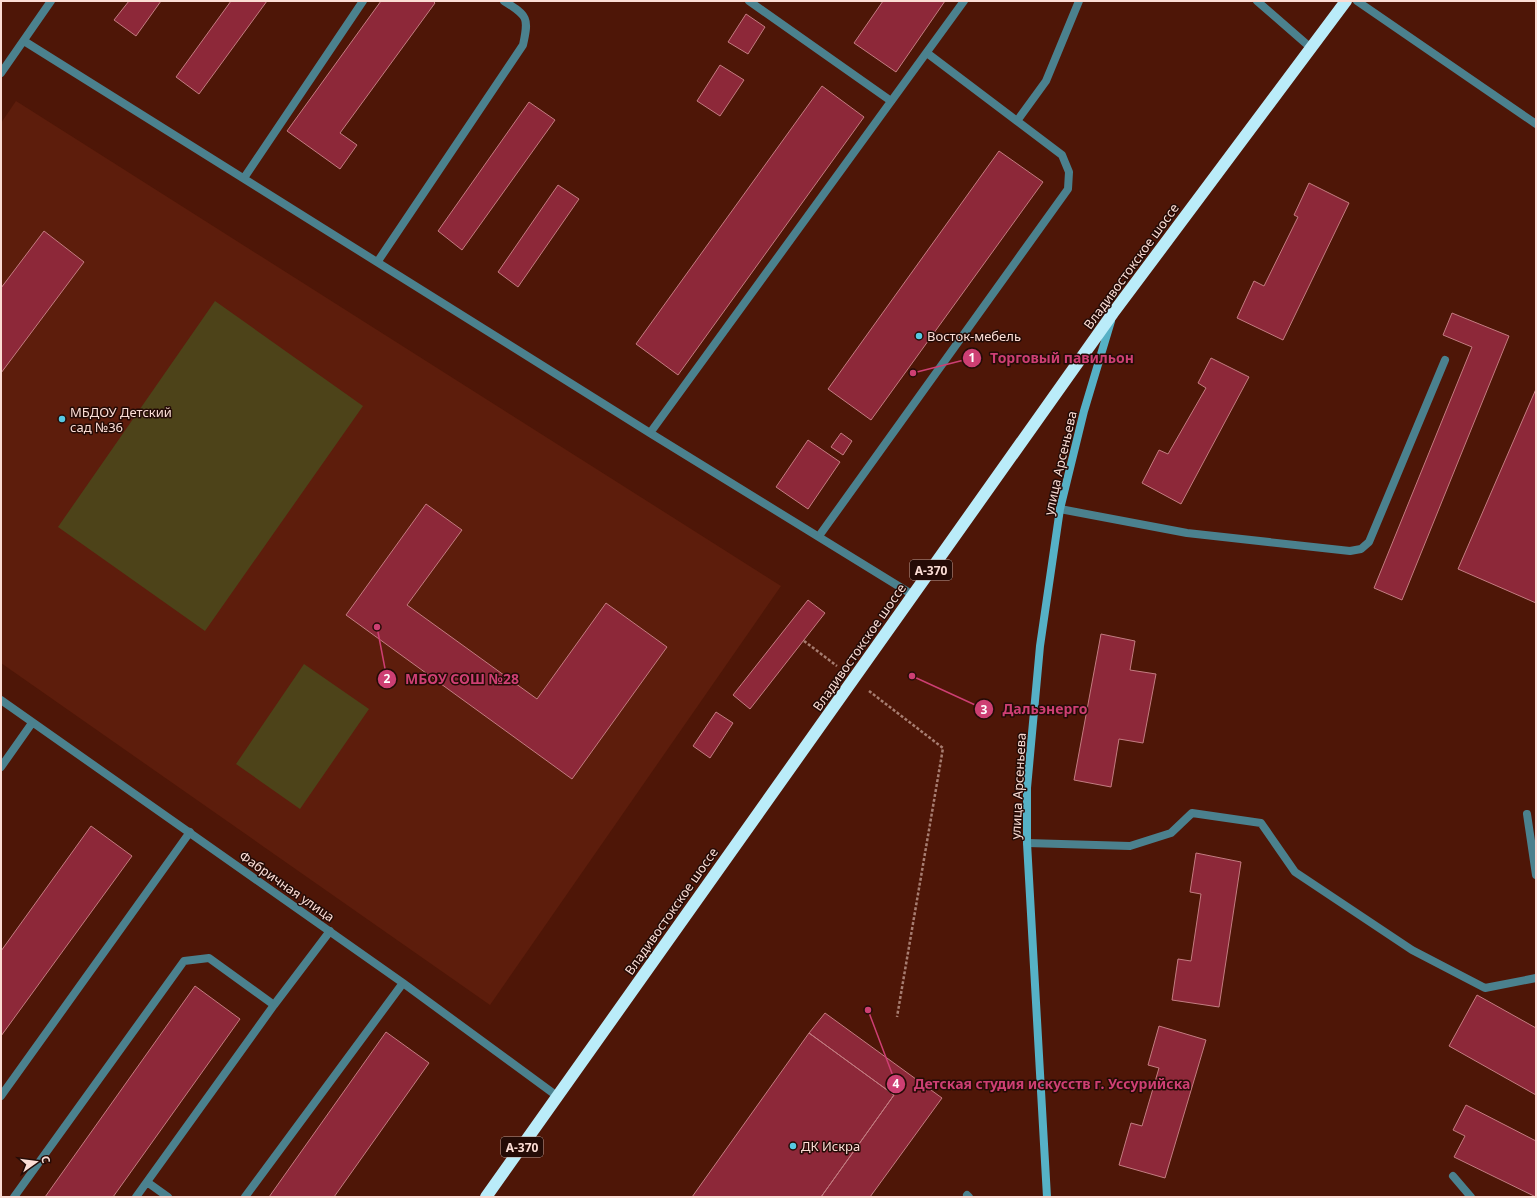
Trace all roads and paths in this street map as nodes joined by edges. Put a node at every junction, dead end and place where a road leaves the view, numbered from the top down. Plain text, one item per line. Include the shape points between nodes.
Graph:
1 (51, 1) edge
2 (363, 1) edge
3 (504, 1) edge
4 (749, 1) edge
5 (964, 1) edge
6 (1079, 1) edge
7 (1257, 1) edge
8 (1346, 1) edge
9 (1357, 1) edge
10 (24, 41) junction
11 (1311, 48) junction
12 (926, 53) junction
13 (1, 73) edge
14 (891, 101) junction
15 (1017, 121) junction
16 (1536, 124) edge
17 (244, 178) junction
18 (378, 261) junction
19 (1113, 312) junction
20 (1445, 360) dead end
21 (650, 433) junction
22 (1060, 509) junction
23 (819, 536) junction
24 (913, 595) junction
25 (804, 641) dead end
26 (842, 670) dead end
27 (867, 689) dead end
28 (1, 700) edge
29 (32, 723) junction
30 (1, 767) edge
31 (1528, 814) dead end
32 (190, 832) junction
33 (1027, 843) junction
34 (1536, 875) edge
35 (330, 931) junction
36 (1536, 978) edge
37 (403, 983) junction
38 (274, 1005) junction
39 (898, 1017) dead end
40 (1, 1096) edge
41 (557, 1096) junction
42 (1453, 1176) dead end
43 (147, 1182) junction
44 (14, 1197) edge
45 (136, 1197) edge
46 (168, 1197) edge
47 (245, 1197) edge
48 (486, 1197) edge
49 (1047, 1197) edge
50 (1472, 1197) edge

1 - 10 street
2 - 17 street
3 - 18 street via 521,11 528,24 523,45
4 - 14 street
5 - 12 street
6 - 15 street via 1046,81
7 - 11 street
8 - 11 highway, Владивостокское шоссе / А-370
9 - 16 street
10 - 13 street
10 - 17 street
11 - 19 highway, Владивостокское шоссе / А-370
12 - 14 street
12 - 15 street
14 - 21 street
15 - 23 street via 1062,155 1069,172 1068,189
17 - 18 street
18 - 21 street
19 - 22 street, улица Арсеньева via 1084,411
19 - 24 highway, Владивостокское шоссе / А-370
20 - 22 street via 1369,542 1361,549 1350,551 1187,533
21 - 23 street
22 - 33 street, улица Арсеньева via 1040,646 1027,788
23 - 24 street
24 - 41 highway, Владивостокское шоссе / А-370
25 - 26 path
27 - 39 path via 943,748
28 - 29 street, Фабричная улица
29 - 30 street
29 - 32 street, Фабричная улица
31 - 34 street
32 - 35 street, Фабричная улица
32 - 40 street
33 - 36 street via 1130,846 1171,833 1192,813 1261,823 1295,872 1412,950 1484,988
33 - 49 street, улица Арсеньева
35 - 37 street, Фабричная улица
35 - 38 street
37 - 41 street, Фабричная улица
37 - 47 street
38 - 43 street
38 - 44 street via 209,958 184,961
41 - 48 highway, Владивостокское шоссе / А-370
42 - 50 street
43 - 45 street
43 - 46 street

